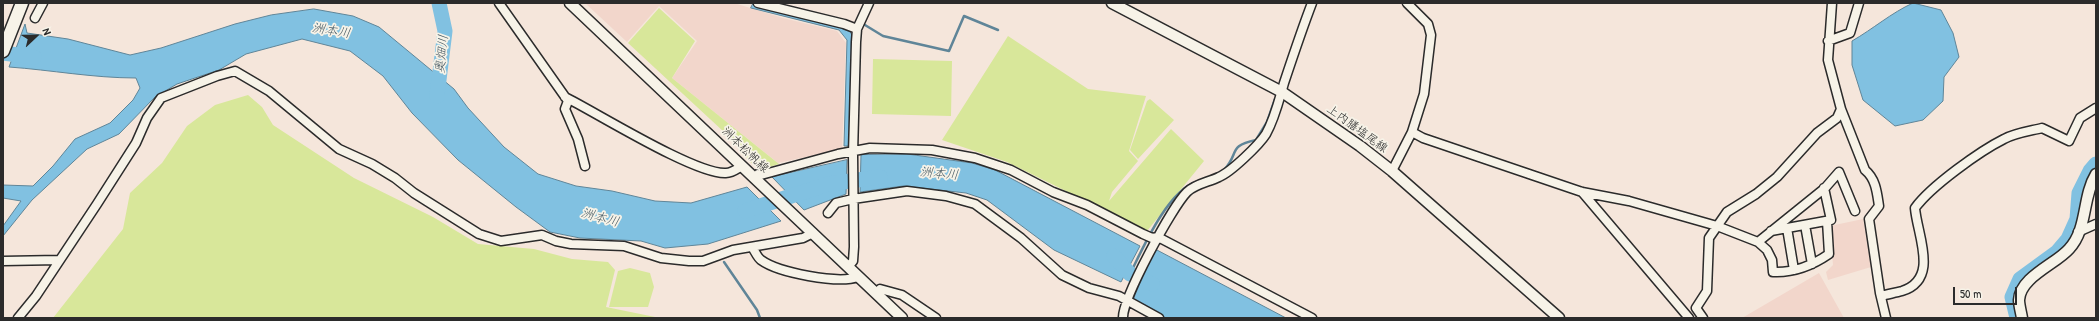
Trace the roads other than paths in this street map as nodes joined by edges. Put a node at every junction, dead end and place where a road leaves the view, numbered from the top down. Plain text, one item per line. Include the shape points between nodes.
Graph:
1 (22, 3) edge
2 (43, 3) edge
3 (499, 3) edge
4 (570, 3) edge
5 (759, 3) edge
6 (870, 3) edge
7 (1112, 3) edge
8 (1312, 3) edge
9 (1407, 3) edge
10 (1832, 3) edge
11 (1858, 3) edge
12 (36, 18) dead end
13 (856, 29) junction
14 (1828, 41) junction
15 (3, 50) edge
16 (1282, 92) junction
17 (565, 97) junction
18 (2096, 108) edge
19 (1841, 109) junction
20 (1412, 132) junction
21 (853, 153) junction
22 (585, 166) dead end
23 (742, 166) junction
24 (1392, 171) junction
25 (2096, 174) edge
26 (757, 176) junction
27 (1824, 188) junction
28 (1582, 192) junction
29 (853, 197) junction
30 (1855, 210) dead end
31 (828, 212) dead end
32 (1827, 221) junction
33 (2096, 224) edge
34 (1805, 225) junction
35 (1718, 226) junction
36 (1787, 228) junction
37 (809, 230) junction
38 (1771, 231) junction
39 (2078, 232) junction
40 (1155, 239) junction
41 (1758, 242) junction
42 (752, 247) junction
43 (59, 260) junction
44 (3, 261) edge
45 (1812, 264) junction
46 (848, 267) junction
47 (1794, 270) junction
48 (858, 277) junction
49 (876, 293) junction
50 (1880, 296) junction
51 (1127, 299) junction
52 (18, 318) edge
53 (902, 318) edge
54 (936, 318) edge
55 (1123, 318) edge
56 (1159, 318) edge
57 (1312, 318) edge
58 (1559, 318) edge
59 (1689, 318) edge
60 (1703, 318) edge
61 (1886, 318) edge
62 (2022, 318) edge

1 - 15 highway
2 - 12 street
3 - 17 street
4 - 23 main road, 洲本松帆線
5 - 13 street
6 - 13 street
7 - 16 main road, 上内膳塩尾線
8 - 16 street
9 - 20 street via 1428,24 1431,35 1424,94
10 - 14 street
11 - 14 street via 1850,33
13 - 21 street
14 - 19 street via 1828,60
16 - 24 main road, 上内膳塩尾線
16 - 40 street via 1272,121 1255,148 1222,176 1187,192
17 - 22 street via 568,101 565,109 578,139
17 - 23 street via 679,159 724,174
18 - 50 street via 2080,118 2069,141 2042,128 2005,138 1959,168 1923,197 1915,208 1923,248 1923,272 1919,280 1903,290
19 - 35 street via 1837,118 1817,133 1777,177 1727,212
19 - 50 street via 1865,170 1870,174 1876,189 1879,206 1869,219
20 - 24 street
20 - 28 street
21 - 26 street
21 - 29 street
21 - 40 street via 880,147 932,150 975,158 1011,170
23 - 26 main road, 洲本松帆線
24 - 58 main road, 上内膳塩尾線
25 - 39 main road via 2086,197 2084,215
26 - 37 main road, 洲本松帆線
27 - 30 street via 1839,172
27 - 32 street via 1831,220
27 - 38 street
28 - 35 street via 1628,201
28 - 59 street
29 - 31 street via 836,204
29 - 46 street via 853,261
29 - 51 street via 907,191 946,196 975,204 1021,238 1062,275 1089,288
32 - 34 street
32 - 45 street via 1830,254
33 - 39 street
34 - 36 street
34 - 45 street
35 - 41 street
35 - 60 street via 1709,238 1707,291 1696,308
36 - 38 street
36 - 47 street
37 - 42 street via 803,238
37 - 46 main road, 洲本松帆線
38 - 41 street
39 - 62 main road via 2070,248 2022,288 2019,300
40 - 51 street
40 - 57 street
41 - 47 street via 1768,250 1773,272 1786,273
42 - 43 street via 733,250 703,261 689,261 661,258 624,246 571,244 542,235 501,240 479,234 372,164 339,149 269,91 235,71 162,98 146,118 136,143
42 - 48 street via 760,259 804,276 849,280
43 - 44 street
43 - 52 street
45 - 47 street
46 - 48 main road, 洲本松帆線
48 - 49 main road, 洲本松帆線
49 - 53 main road, 洲本松帆線
49 - 54 street via 880,289 902,295
50 - 61 street
51 - 55 street via 1122,312
51 - 56 street

